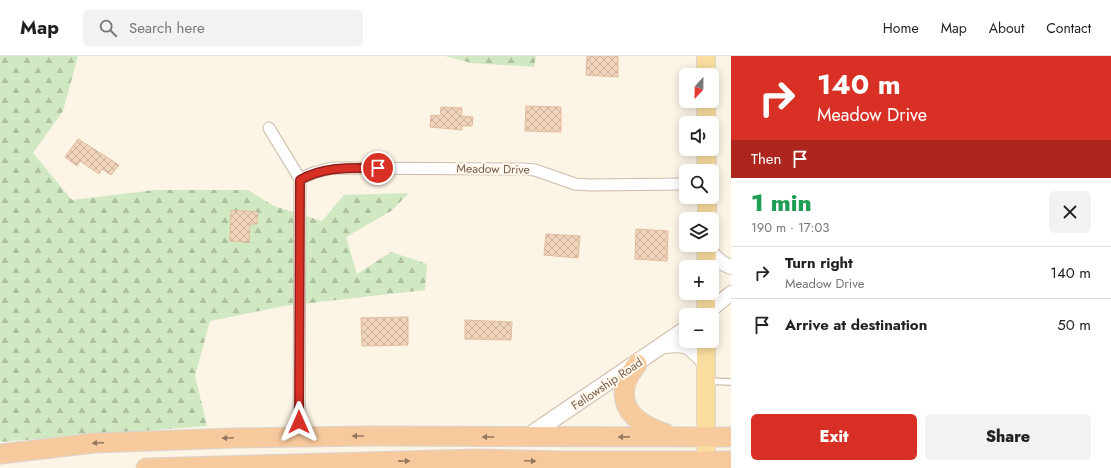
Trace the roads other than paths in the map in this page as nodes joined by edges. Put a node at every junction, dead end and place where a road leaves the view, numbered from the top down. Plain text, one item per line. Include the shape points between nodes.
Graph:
1 (706, 56) edge
2 (706, 68) edge
3 (269, 128) dead end
4 (300, 180) junction
5 (679, 184) edge
6 (706, 254) edge
7 (731, 267) edge
8 (731, 293) edge
9 (714, 308) edge
10 (679, 334) edge
11 (665, 345) junction
12 (706, 348) edge
13 (705, 362) junction
14 (637, 364) junction
15 (706, 380) junction
16 (731, 382) edge
17 (676, 436) junction
18 (705, 436) junction
19 (299, 437) junction
20 (527, 437) junction
21 (731, 437) edge
22 (0, 454) edge
23 (477, 459) junction
24 (731, 461) edge
25 (706, 465) edge
26 (146, 468) edge

1 - 2 main road
3 - 4 street
4 - 5 street, Meadow Drive via 313,172 332,168 486,168 535,170 575,184
4 - 19 street
6 - 7 street
8 - 9 street
10 - 11 main road, Fellowship Road
11 - 13 main road via 681,343 693,349
11 - 14 main road, Fellowship Road
12 - 13 main road
13 - 15 main road
14 - 17 highway via 627,380 625,395 628,410 639,422
14 - 20 main road, Fellowship Road
15 - 16 lane
15 - 18 main road
17 - 18 highway
17 -> 20 highway
18 - 21 highway
18 - 25 main road
20 -> 19 highway
19 -> 22 highway via 94,443
20 - 23 highway via 508,448
23 -> 25 highway
26 -> 23 highway
24 - 25 highway

